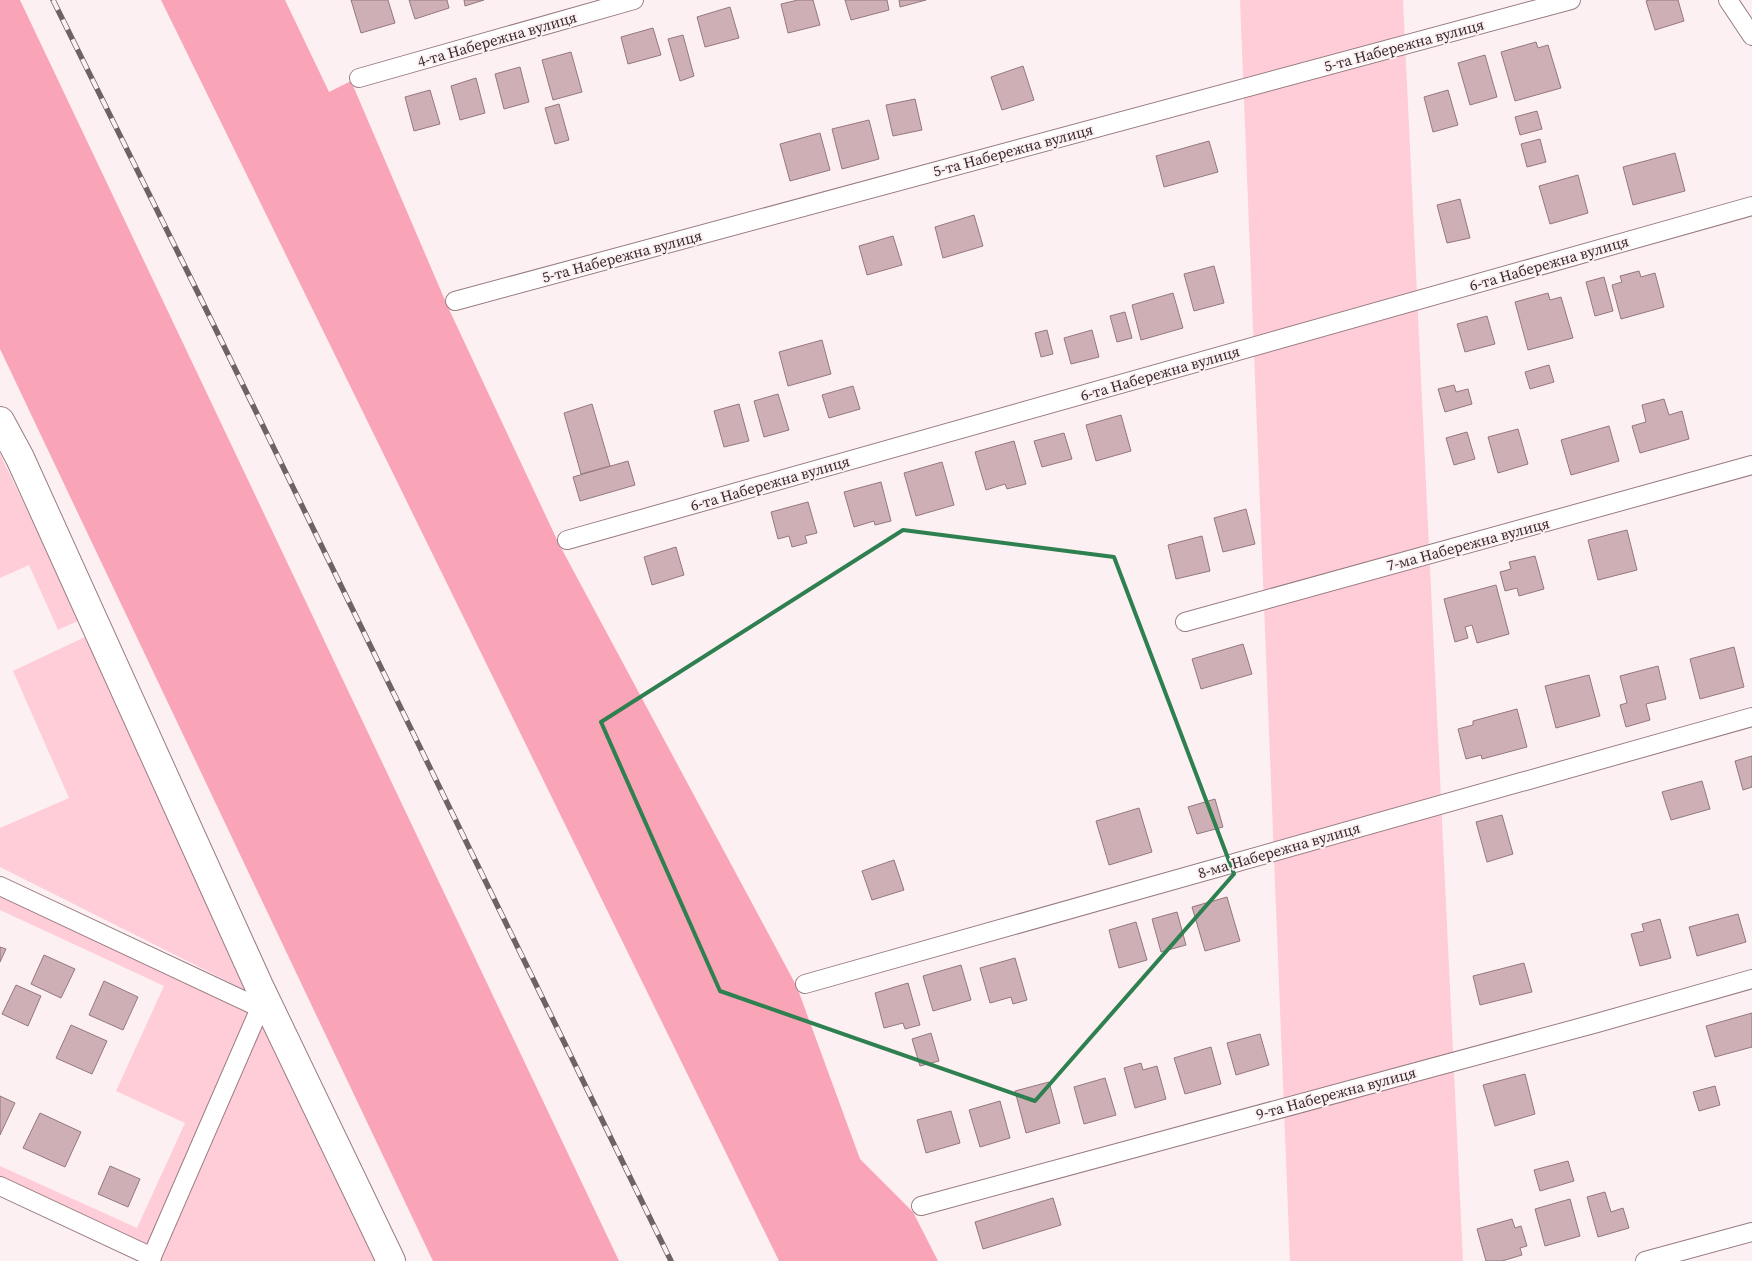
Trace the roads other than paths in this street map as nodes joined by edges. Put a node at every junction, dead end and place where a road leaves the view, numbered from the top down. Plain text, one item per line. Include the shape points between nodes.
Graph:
1 (634, 0) edge
2 (1572, 0) edge
3 (1728, 0) edge
4 (1752, 36) edge
5 (359, 78) dead end
6 (1752, 206) edge
7 (455, 301) dead end
8 (0, 421) edge
9 (1752, 465) edge
10 (567, 540) dead end
11 (1185, 622) dead end
12 (1752, 717) edge
13 (0, 886) edge
14 (1752, 979) edge
15 (805, 984) dead end
16 (259, 997) junction
17 (0, 1186) edge
18 (920, 1206) dead end
19 (1752, 1232) edge
20 (151, 1259) edge
21 (391, 1261) edge
22 (1645, 1261) edge

1 - 5 street, 4-та Набережна вулиця
2 - 7 street, 5-та Набережна вулиця
3 - 4 street
6 - 10 street, 6-та Набережна вулиця
8 - 16 main road via 24,467
9 - 11 street, 7-ма Набережна вулиця
12 - 15 street, 8-ма Набережна вулиця
13 - 16 street
14 - 18 street, 9-та Набережна вулиця
16 - 20 street
16 - 21 main road
17 - 20 street
19 - 22 street

